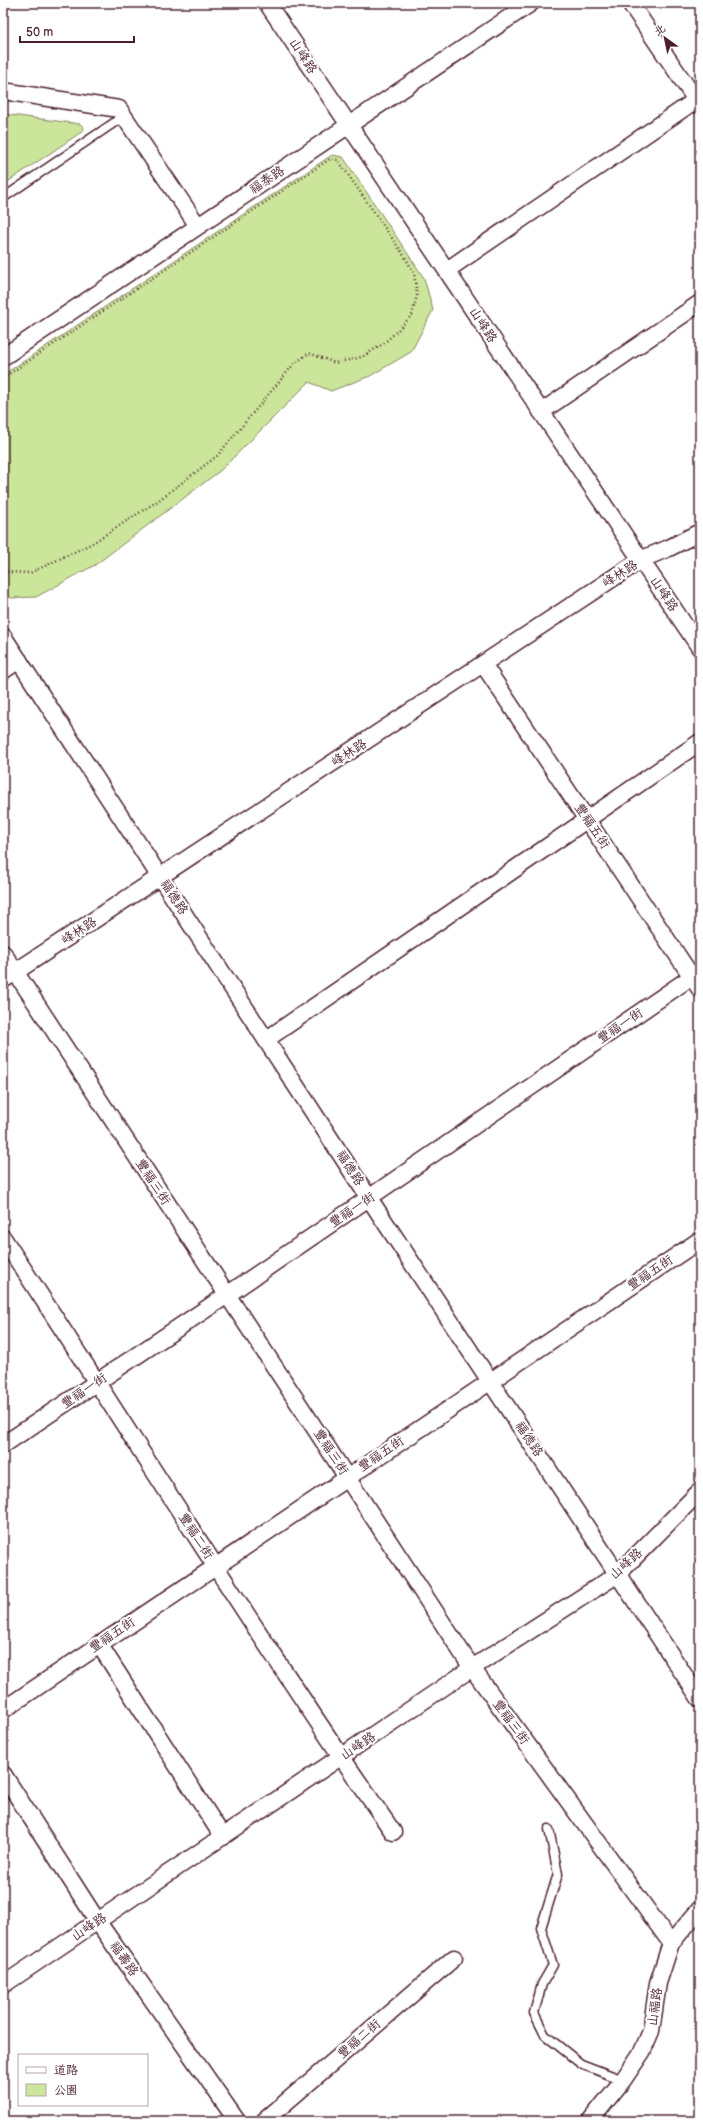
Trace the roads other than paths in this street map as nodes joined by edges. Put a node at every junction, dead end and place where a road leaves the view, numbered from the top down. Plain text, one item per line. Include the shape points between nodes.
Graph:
1 (267, 3) edge
2 (531, 3) edge
3 (630, 3) edge
4 (3, 91) edge
5 (698, 103) edge
6 (124, 116) junction
7 (349, 125) junction
8 (3, 198) edge
9 (198, 226) junction
10 (447, 270) junction
11 (700, 303) edge
12 (3, 357) edge
13 (541, 412) junction
14 (700, 532) edge
15 (642, 560) junction
16 (3, 636) edge
17 (700, 648) edge
18 (19, 660) junction
19 (483, 664) junction
20 (3, 671) edge
21 (700, 742) edge
22 (588, 819) junction
23 (161, 877) junction
24 (3, 953) edge
25 (9, 976) edge
26 (697, 979) edge
27 (267, 1039) junction
28 (369, 1198) junction
29 (3, 1238) edge
30 (700, 1240) edge
31 (227, 1295) junction
32 (97, 1382) junction
33 (490, 1382) junction
34 (3, 1445) edge
35 (347, 1477) junction
36 (700, 1491) edge
37 (215, 1565) junction
38 (618, 1574) junction
39 (99, 1644) junction
40 (472, 1668) junction
41 (700, 1699) edge
42 (3, 1710) edge
43 (341, 1757) junction
44 (3, 1774) edge
45 (549, 1829) dead end
46 (393, 1832) dead end
47 (223, 1837) junction
48 (700, 1909) edge
49 (98, 1922) junction
50 (671, 1943) junction
51 (454, 1958) dead end
52 (3, 1985) edge
53 (624, 2080) junction
54 (237, 2121) edge
55 (264, 2121) edge
56 (590, 2121) edge

1 - 7 street, 山峰路
2 - 7 street, 福泰路
3 - 5 street
4 - 6 street via 119,109
5 - 10 street
6 - 8 lane
6 - 9 street
7 - 9 street, 福泰路
7 - 10 street, 山峰路
9 - 12 street, 福泰路
10 - 13 street, 山峰路
11 - 13 street
13 - 15 street, 山峰路
14 - 15 street, 峰林路
15 - 17 street, 山峰路
15 - 19 street, 峰林路
16 - 18 street, 福德路
18 - 20 street
18 - 23 street, 福德路
19 - 22 street, 豐福五街
19 - 23 street, 峰林路
21 - 22 street
22 - 26 street, 豐福五街
22 - 27 street
23 - 25 street, 峰林路
23 - 27 street, 福德路
24 - 25 street, 豐福三街
25 - 31 street, 豐福三街
26 - 28 street, 豐福一街
27 - 28 street, 福德路
28 - 31 street, 豐福一街
28 - 33 street, 福德路
29 - 32 street, 豐福二街
30 - 33 street, 豐福五街
31 - 32 street, 豐福一街
31 - 35 street, 豐福三街
32 - 34 street, 豐福一街
32 - 37 street, 豐福二街
33 - 35 street, 豐福五街
33 - 38 street, 福德路
35 - 37 street, 豐福五街
35 - 40 street, 豐福三街
36 - 38 street, 山峰路
37 - 39 street, 豐福五街
37 - 43 street, 豐福二街
38 - 40 street, 山峰路
38 - 41 street, 福德路
39 - 42 street, 豐福五街
39 - 47 street
40 - 43 street, 山峰路
40 - 50 street, 豐福三街
43 - 46 street, 豐福二街
43 - 47 street, 山峰路
44 - 49 street, 福壽路
45 - 53 lane via 558,1874 541,1928 553,1966 542,1984 534,2013 545,2035 581,2064
47 - 49 street, 山峰路
48 - 50 street, 山福路
49 - 52 street, 山峰路
49 - 54 street, 福壽路
50 - 53 street, 山福路 via 658,1983 652,2031
51 - 55 street, 豐福二街
53 - 56 street, 山福路

